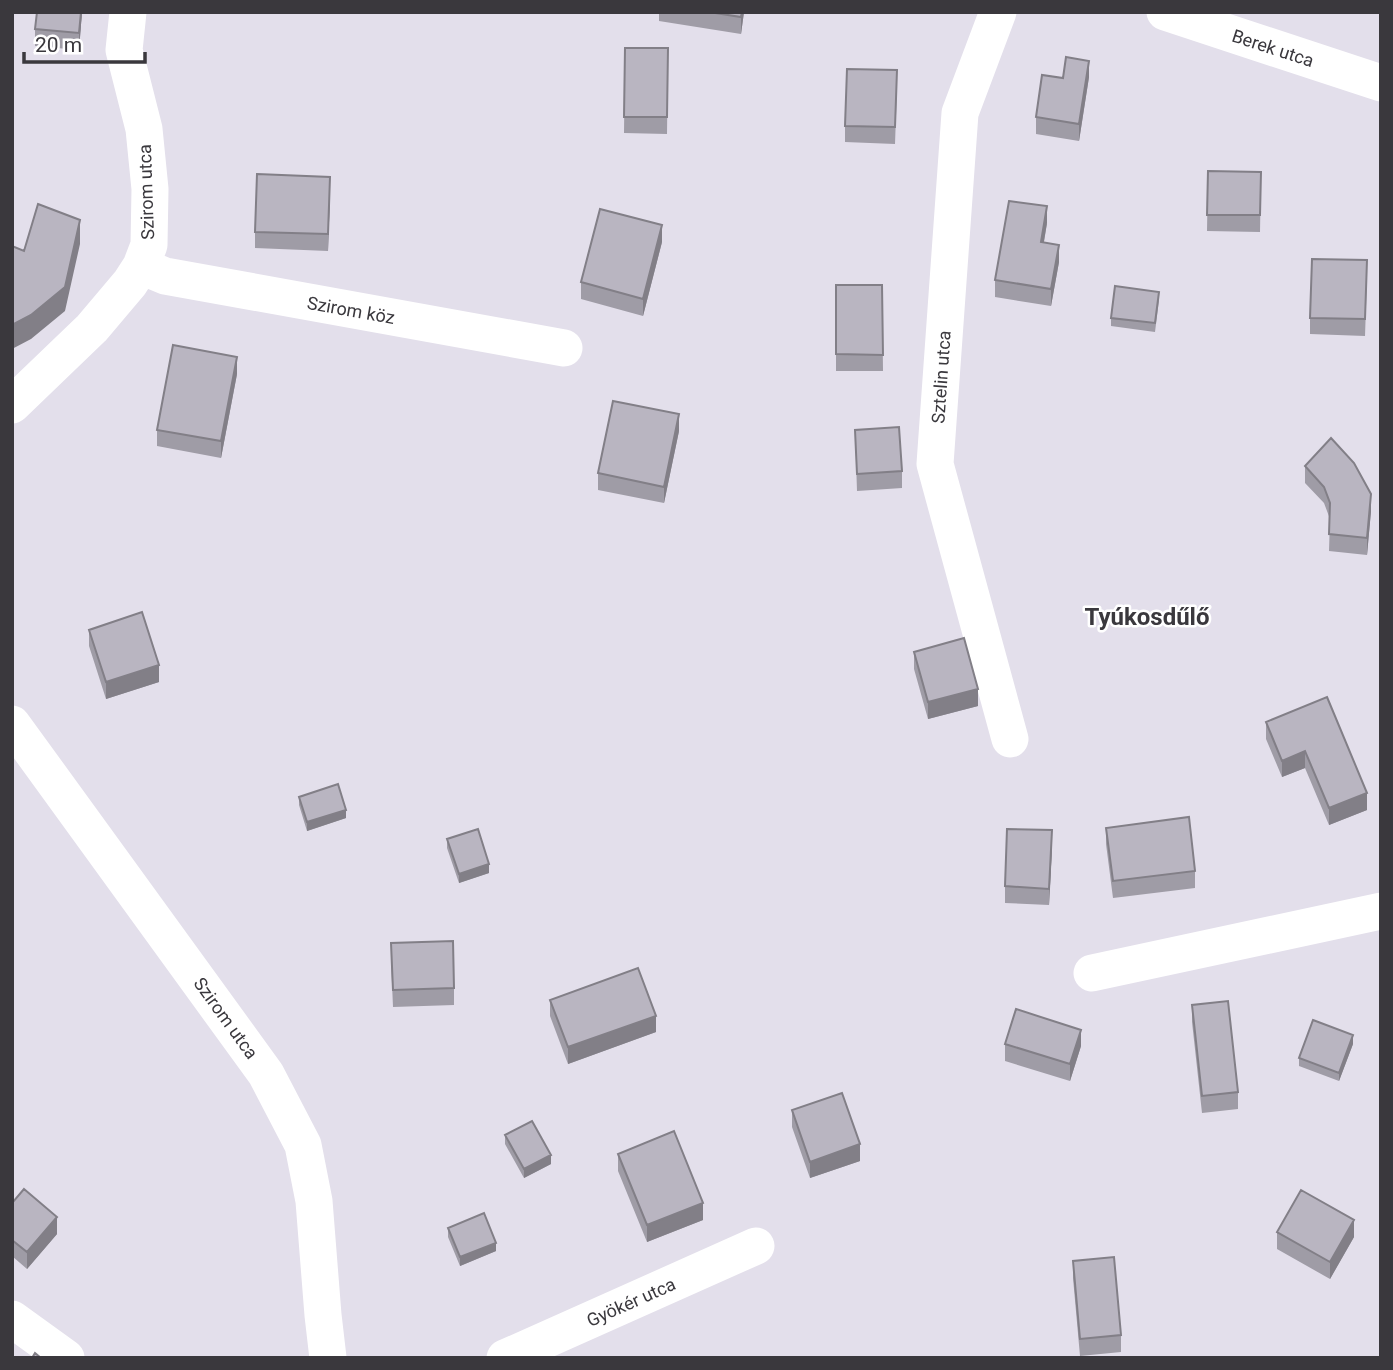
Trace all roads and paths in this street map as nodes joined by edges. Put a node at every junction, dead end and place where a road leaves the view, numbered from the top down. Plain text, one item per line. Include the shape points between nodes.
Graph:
1 (128, 12) edge
2 (998, 12) edge
3 (1165, 12) edge
4 (1381, 83) edge
5 (141, 266) junction
6 (564, 348) dead end
7 (12, 405) edge
8 (12, 724) edge
9 (1010, 739) dead end
10 (1381, 911) edge
11 (1092, 974) dead end
12 (756, 1246) dead end
13 (12, 1319) edge
14 (66, 1358) edge
15 (328, 1358) edge
16 (505, 1358) edge

1 - 5 street, Szirom utca via 124,50 144,129 150,189 149,245
2 - 9 street, Sztelin utca via 960,113 934,464
3 - 4 street, Berek utca
5 - 6 street, Szirom köz via 165,276
5 - 7 street, Szirom utca via 92,328
8 - 15 street, Szirom utca via 266,1074 303,1145 314,1201
10 - 11 street
12 - 16 street, Gyökér utca
13 - 14 street

